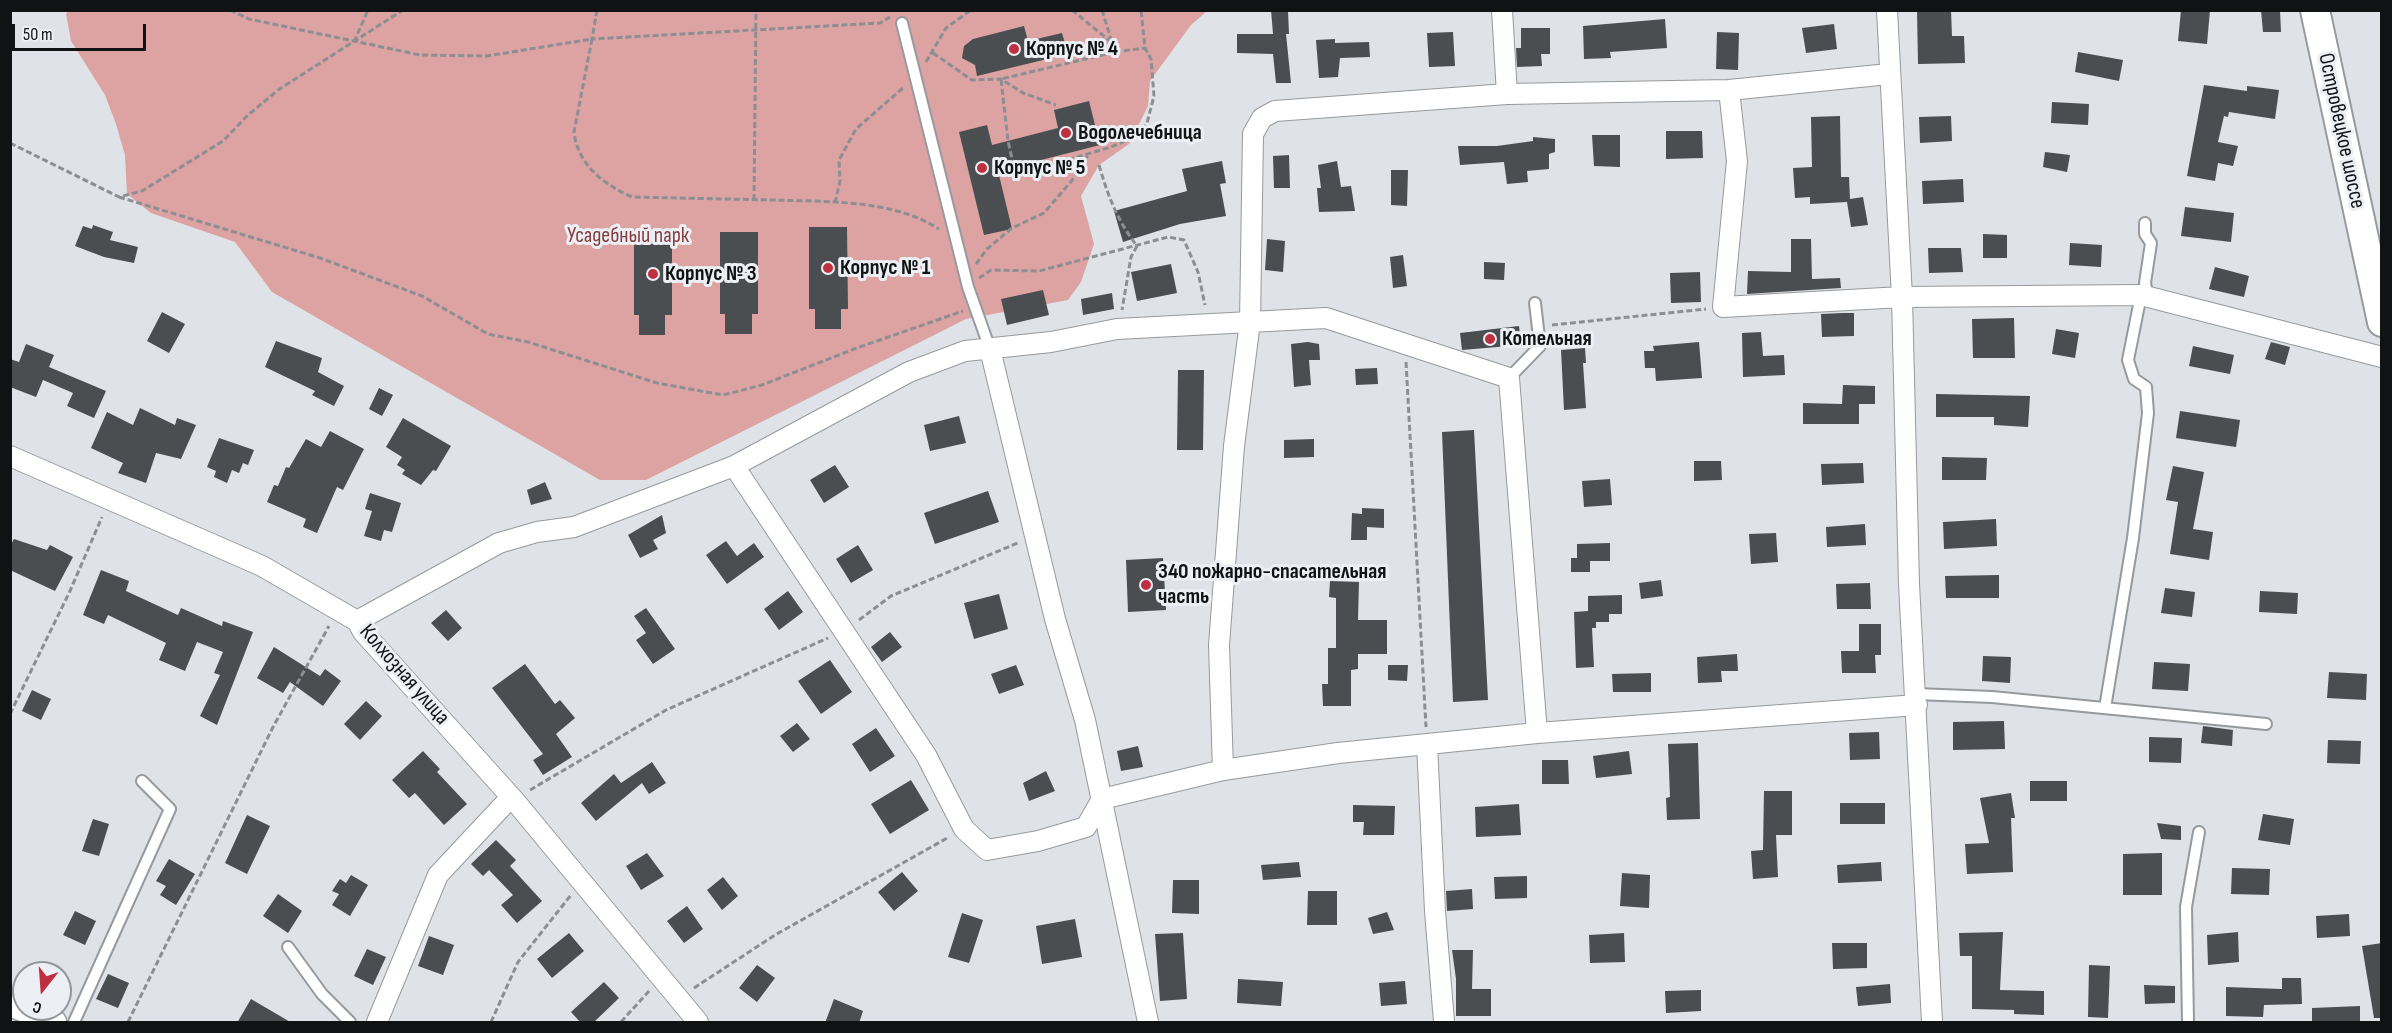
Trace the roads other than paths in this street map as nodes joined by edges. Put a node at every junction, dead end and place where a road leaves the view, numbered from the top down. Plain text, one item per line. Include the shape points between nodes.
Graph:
1 (1502, 10) edge
2 (1887, 10) edge
3 (2315, 10) edge
4 (902, 23) dead end
5 (1889, 74) junction
6 (1729, 90) junction
7 (1507, 94) junction
8 (2145, 223) dead end
9 (2144, 296) junction
10 (1902, 297) junction
11 (1535, 303) dead end
12 (1250, 322) junction
13 (2382, 322) edge
14 (990, 349) junction
15 (2382, 357) edge
16 (1509, 378) junction
17 (10, 456) edge
18 (734, 466) junction
19 (357, 621) junction
20 (1917, 699) junction
21 (2105, 708) junction
22 (2266, 724) dead end
23 (1537, 733) junction
24 (1427, 744) junction
25 (1223, 770) junction
26 (142, 781) dead end
27 (512, 799) junction
28 (1102, 800) junction
29 (2199, 832) dead end
30 (288, 947) dead end
31 (10, 1005) edge
32 (54, 1023) edge
33 (74, 1023) edge
34 (350, 1023) edge
35 (377, 1023) edge
36 (698, 1023) edge
37 (1148, 1023) edge
38 (1444, 1023) edge
39 (1932, 1023) edge
40 (2188, 1023) edge

1 - 7 street
2 - 5 street
3 - 13 main road, Островецкое шоссе
4 - 14 lane via 974,308
5 - 6 street
5 - 10 street
6 - 7 street
6 - 10 street via 1737,161 1723,307
7 - 12 street via 1275,111 1262,118 1254,134
8 - 9 lane via 2145,234 2151,243
9 - 10 street
9 - 15 street
9 - 21 lane via 2128,360 2134,379 2146,387 2148,413 2133,538
10 - 20 street via 1909,584
11 - 16 lane via 1540,346
12 - 14 street via 1117,329
12 - 16 street via 1326,318
12 - 25 street via 1234,446 1219,645
14 - 18 street via 964,351 909,372
14 - 28 street
16 - 23 street
17 - 19 street, Колхозная улица via 262,567
18 - 19 street via 573,527 499,543
18 - 28 street via 926,754 964,829 987,850 1038,842 1086,827
19 - 27 street, Колхозная улица
20 - 21 lane
20 - 23 street
20 - 39 street
21 - 22 lane
23 - 24 street
24 - 25 street
24 - 38 street
25 - 28 street
26 - 33 lane via 170,809
27 - 35 street via 438,875
27 - 36 street, Колхозная улица
28 - 37 street
29 - 40 lane via 2186,907
30 - 34 lane via 322,994
31 - 32 street

